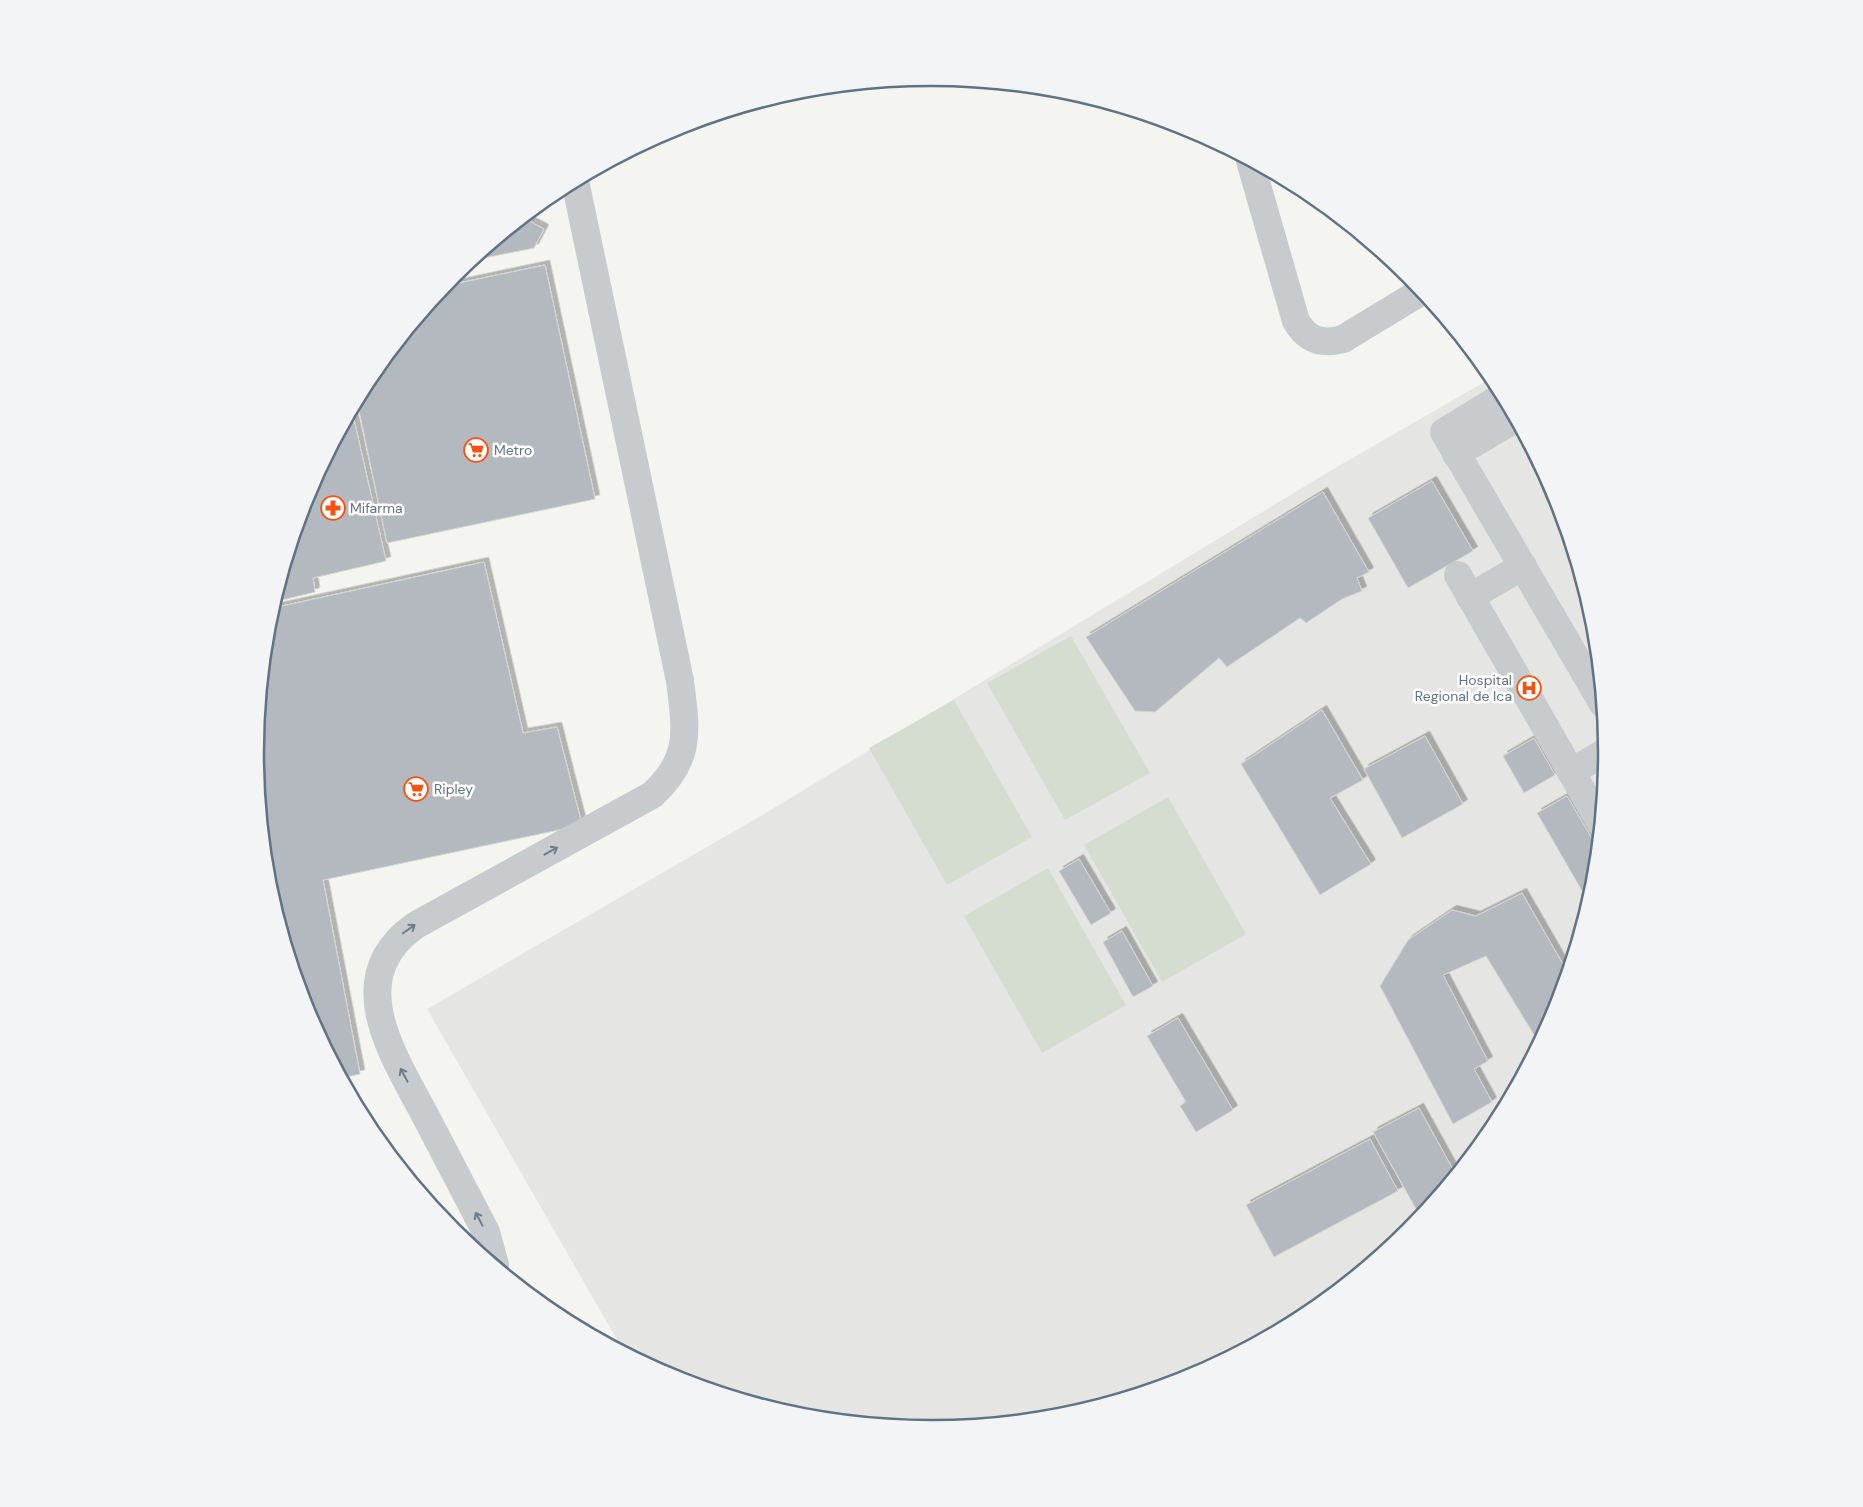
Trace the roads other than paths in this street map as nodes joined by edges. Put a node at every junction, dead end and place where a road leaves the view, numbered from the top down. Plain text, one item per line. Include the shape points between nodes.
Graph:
1 (1252, 169) edge
2 (576, 190) edge
3 (1415, 295) edge
4 (1497, 400) edge
5 (1510, 422) edge
6 (1456, 454) junction
7 (1522, 566) junction
8 (1595, 691) edge
9 (1599, 756) edge
10 (1571, 772) junction
11 (1595, 816) edge
12 (492, 1255) edge

1 - 3 street via 1296,321 1310,338 1321,342 1343,339
12 -> 2 street via 486,1232 385,1038 377,993 380,969 387,952 399,937 416,925 652,796 678,764 684,743 680,680
4 - 6 street via 1444,432
5 - 6 street
6 - 7 street
7 - 8 street
7 - 10 street via 1464,586
9 - 10 street
10 - 11 street

